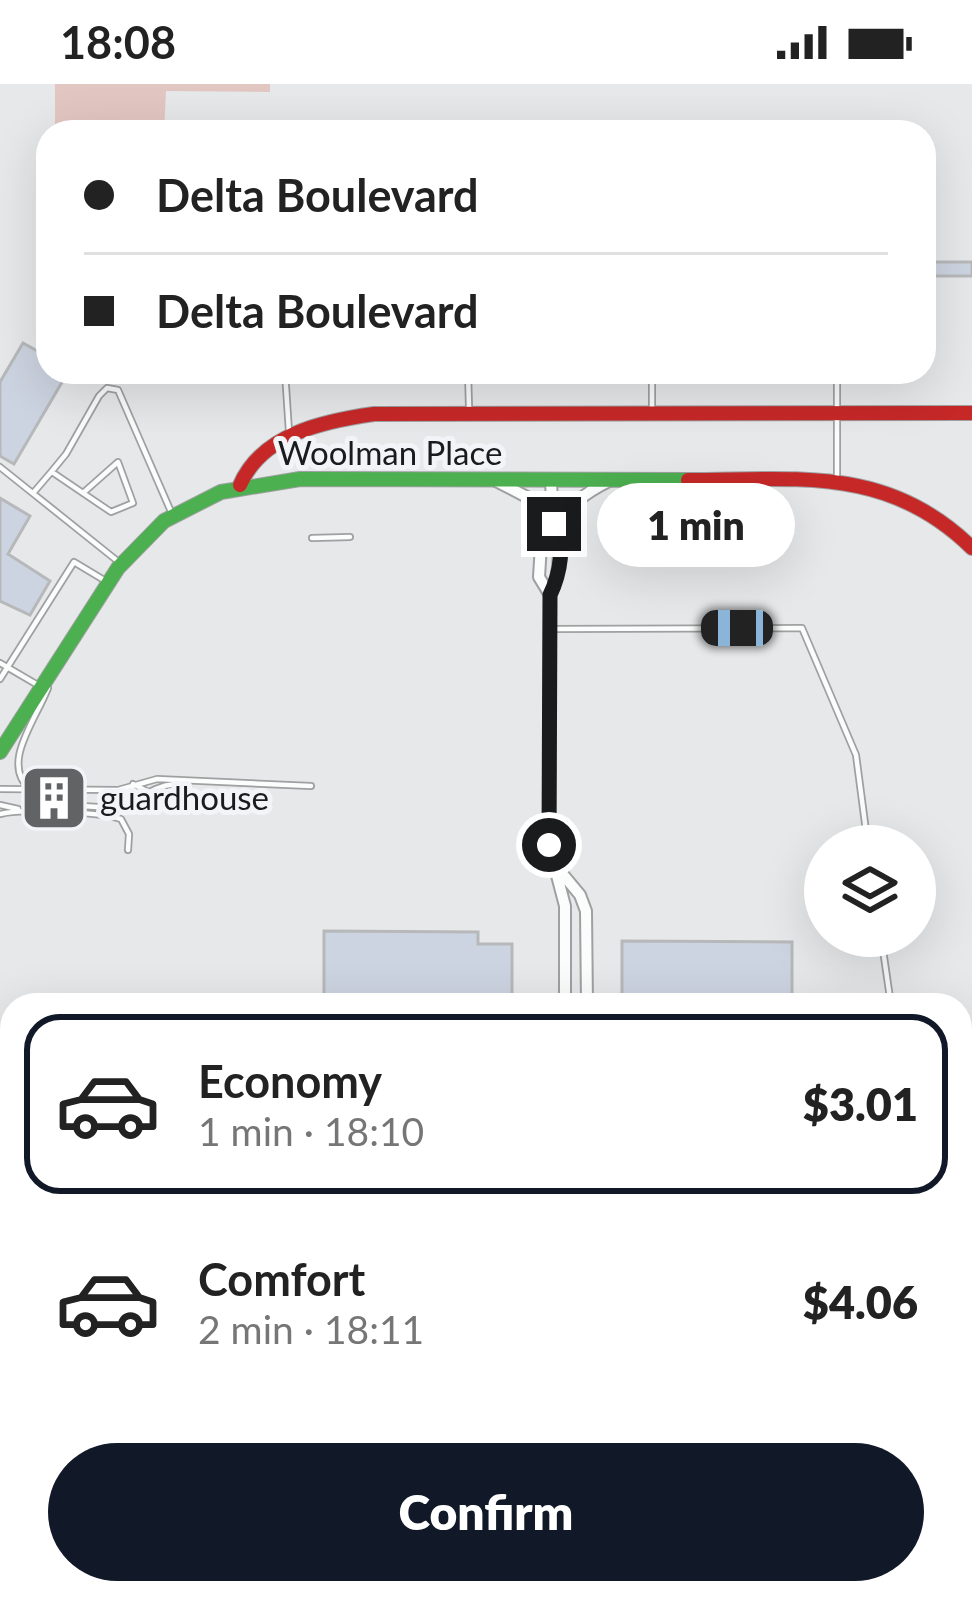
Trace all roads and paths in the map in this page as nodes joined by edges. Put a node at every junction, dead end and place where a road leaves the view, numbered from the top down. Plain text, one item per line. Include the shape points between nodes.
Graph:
1 (286, 384) edge
2 (468, 384) edge
3 (651, 384) edge
4 (837, 384) edge
5 (469, 413) junction
6 (837, 413) junction
7 (972, 413) edge
8 (652, 414) junction
9 (289, 437) junction
10 (0, 467) edge
11 (52, 471) junction
12 (493, 480) junction
13 (551, 480) junction
14 (611, 480) junction
15 (837, 480) junction
16 (240, 485) junction
17 (34, 492) junction
18 (83, 493) junction
19 (172, 514) junction
20 (551, 515) junction
21 (542, 528) junction
22 (559, 532) junction
23 (350, 537) dead end
24 (312, 538) dead end
25 (972, 548) edge
26 (120, 563) junction
27 (106, 582) junction
28 (550, 595) junction
29 (550, 628) junction
30 (58, 659) junction
31 (3, 665) edge
32 (0, 679) edge
33 (40, 687) junction
34 (0, 752) edge
35 (187, 783) junction
36 (133, 784) junction
37 (311, 786) dead end
38 (0, 788) edge
39 (30, 789) junction
40 (145, 792) junction
41 (166, 801) dead end
42 (0, 805) edge
43 (30, 811) junction
44 (49, 811) junction
45 (0, 814) edge
46 (865, 825) edge
47 (128, 850) dead end
48 (558, 868) junction
49 (883, 957) edge
50 (565, 993) edge
51 (586, 993) edge
52 (889, 993) edge

1 - 9 lane
2 - 5 lane
3 - 8 lane
4 - 6 lane
5 - 8 street
5 - 9 street via 355,416
6 - 7 street
6 - 8 street
6 - 15 lane
9 - 16 street via 248,467
10 - 17 lane
11 - 17 lane
11 - 18 lane
11 - 19 lane via 107,388 118,390
12 - 13 street, Woolman Place
12 - 16 street, Woolman Place
12 - 21 street via 527,497
13 - 14 street, Woolman Place
13 - 20 street
14 - 15 street, Woolman Place
14 - 22 street via 576,501
15 - 25 street, Woolman Place via 914,503
16 - 19 street, Woolman Place
17 - 26 lane
18 - 18 lane via 111,512 133,503 118,462
19 - 26 street, Woolman Place
20 - 21 street
20 - 22 street
21 - 28 street via 539,577
22 - 28 street via 559,577
23 - 24 lane
26 - 27 street, Woolman Place
27 - 30 street, Woolman Place
27 - 31 lane via 74,562
28 - 29 street
29 - 46 lane via 802,628 856,755
29 - 48 street via 549,845
30 - 33 street, Woolman Place
30 - 39 lane via 16,756
31 - 32 lane
31 - 33 lane
33 - 34 street, Woolman Place
35 - 36 lane
35 - 37 lane
35 - 40 lane
36 - 39 lane
36 - 40 lane
38 - 39 lane
40 - 41 lane
40 - 44 lane via 123,806 68,803
42 - 43 lane
43 - 44 lane
43 - 45 lane
44 - 47 lane via 121,819
48 - 50 street
48 - 51 street via 586,911
49 - 52 lane

